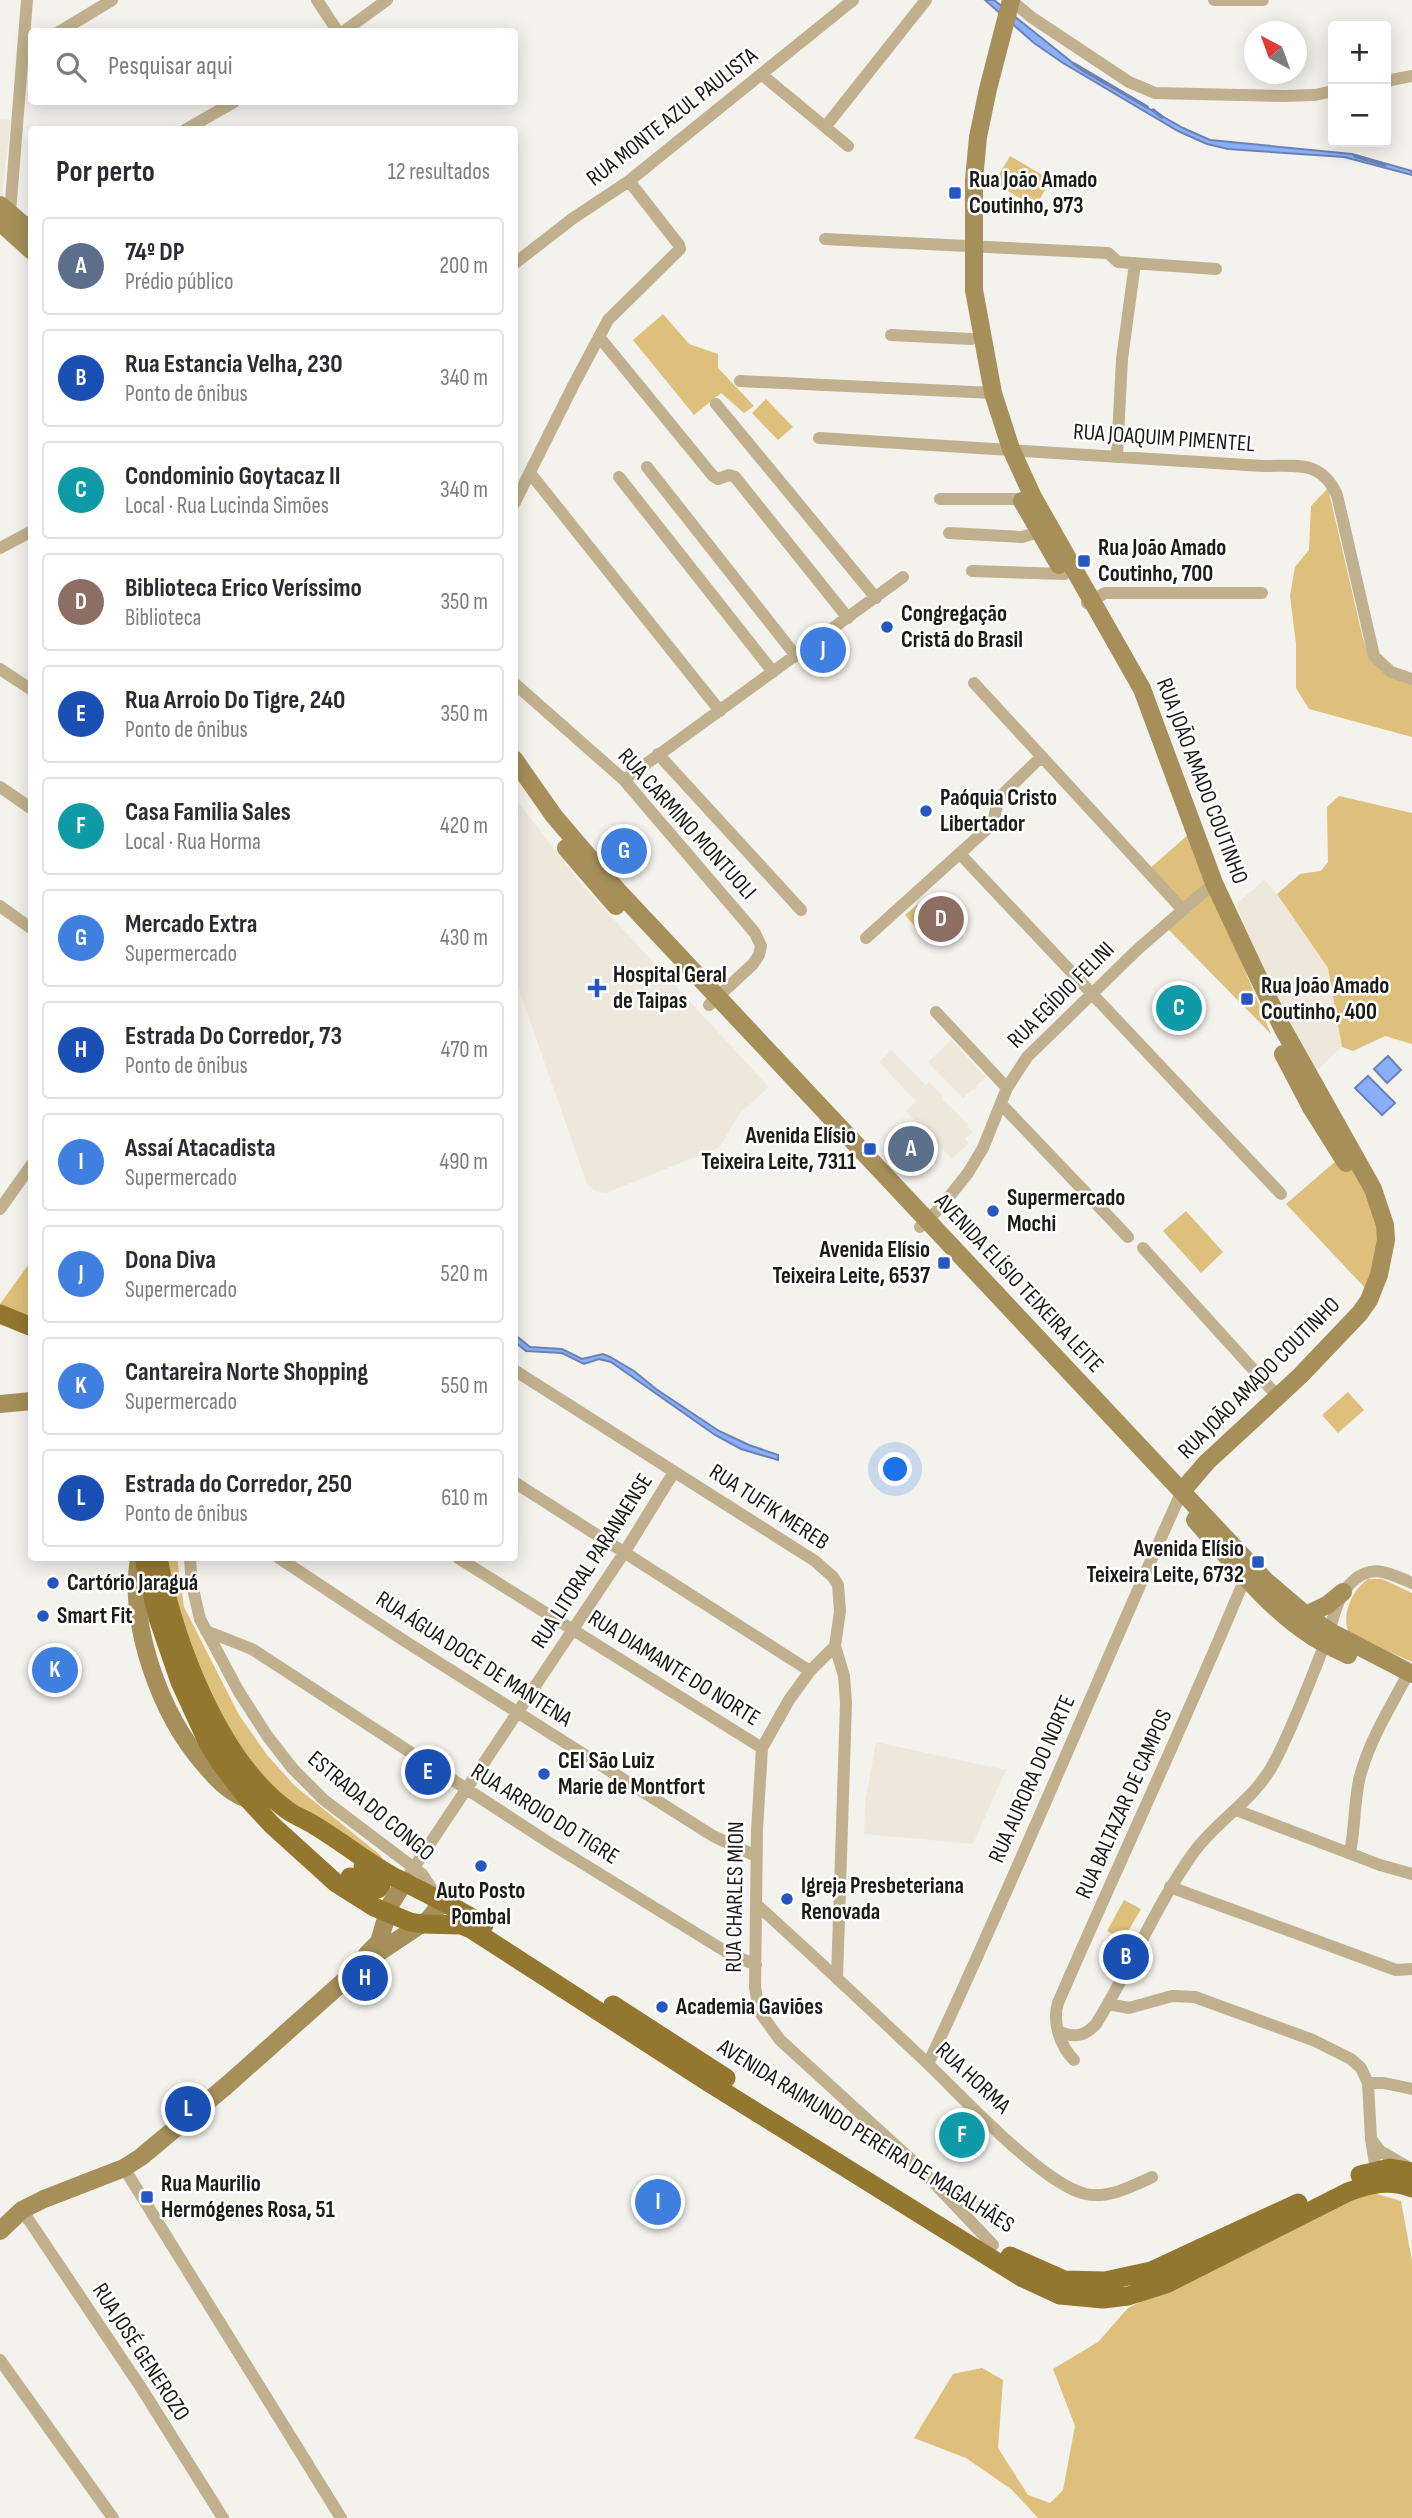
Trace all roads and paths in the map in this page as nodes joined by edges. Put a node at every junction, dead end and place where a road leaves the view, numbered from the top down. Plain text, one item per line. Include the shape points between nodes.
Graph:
1 (27, 0) edge
2 (111, 0) edge
3 (317, 0) edge
4 (387, 0) edge
5 (853, 0) edge
6 (926, 0) edge
7 (999, 0) edge
8 (1011, 0) edge
9 (1214, 0) edge
10 (1245, 0) edge
11 (1263, 0) edge
12 (66, 28) edge
13 (338, 28) edge
14 (347, 28) edge
15 (27, 51) edge
16 (761, 74) junction
17 (1412, 76) edge
18 (1391, 80) edge
19 (1328, 92) edge
20 (229, 105) edge
21 (192, 126) edge
22 (826, 127) junction
23 (848, 146) dead end
24 (629, 181) junction
25 (14, 221) edge
26 (825, 239) dead end
27 (28, 244) edge
28 (967, 245) junction
29 (518, 261) edge
30 (1135, 263) junction
31 (1216, 270) dead end
32 (891, 335) dead end
33 (600, 338) junction
34 (971, 339) junction
35 (740, 381) dead end
36 (988, 393) junction
37 (716, 404) dead end
38 (819, 438) dead end
39 (1006, 449) junction
40 (1117, 455) junction
41 (648, 467) dead end
42 (530, 472) junction
43 (619, 477) dead end
44 (518, 496) edge
45 (940, 499) dead end
46 (1021, 499) junction
47 (1044, 530) junction
48 (28, 533) edge
49 (950, 533) dead end
50 (0, 548) edge
51 (972, 571) dead end
52 (1064, 574) junction
53 (903, 578) dead end
54 (1262, 593) dead end
55 (876, 598) junction
56 (1088, 602) junction
57 (848, 618) junction
58 (796, 656) junction
59 (0, 668) edge
60 (773, 672) junction
61 (1412, 679) edge
62 (974, 683) dead end
63 (28, 687) edge
64 (518, 687) edge
65 (720, 710) junction
66 (658, 754) junction
67 (1041, 757) junction
68 (518, 765) edge
69 (624, 780) junction
70 (518, 783) edge
71 (0, 787) edge
72 (28, 806) edge
73 (960, 855) junction
74 (1210, 886) junction
75 (0, 906) edge
76 (1181, 909) junction
77 (801, 910) dead end
78 (28, 926) edge
79 (866, 938) dead end
80 (1092, 993) junction
81 (713, 1002) junction
82 (936, 1012) dead end
83 (1007, 1088) junction
84 (1001, 1104) junction
85 (28, 1170) edge
86 (1281, 1194) dead end
87 (0, 1209) edge
88 (923, 1224) junction
89 (1128, 1237) dead end
90 (1143, 1248) dead end
91 (0, 1314) edge
92 (28, 1325) edge
93 (0, 1326) edge
94 (28, 1337) edge
95 (518, 1373) edge
96 (1270, 1389) junction
97 (28, 1401) edge
98 (0, 1404) edge
99 (674, 1472) junction
100 (518, 1485) edge
101 (1176, 1497) junction
102 (624, 1553) junction
103 (142, 1561) edge
104 (159, 1561) edge
105 (190, 1561) edge
106 (287, 1561) edge
107 (463, 1561) edge
108 (1251, 1573) junction
109 (1412, 1583) edge
110 (1343, 1592) junction
111 (1306, 1615) junction
112 (574, 1629) junction
113 (206, 1631) junction
114 (1327, 1638) junction
115 (835, 1646) junction
116 (810, 1671) junction
117 (1409, 1677) edge
118 (519, 1713) junction
119 (762, 1748) junction
120 (468, 1790) junction
121 (1236, 1810) junction
122 (314, 1825) junction
123 (297, 1847) junction
124 (1350, 1853) junction
125 (757, 1856) junction
126 (1412, 1874) edge
127 (410, 1875) junction
128 (1170, 1887) junction
129 (438, 1899) junction
130 (757, 1905) junction
131 (387, 1914) junction
132 (422, 1924) junction
133 (756, 1965) junction
134 (1412, 1969) edge
135 (837, 1979) junction
136 (1108, 2004) junction
137 (1060, 2032) junction
138 (1073, 2060) dead end
139 (253, 2063) junction
140 (928, 2064) junction
141 (1368, 2081) junction
142 (1412, 2089) edge
143 (1371, 2139) junction
144 (124, 2168) junction
145 (1412, 2171) edge
146 (1377, 2176) junction
147 (1152, 2177) dead end
148 (1412, 2188) edge
149 (22, 2210) junction
150 (960, 2218) junction
151 (0, 2231) edge
152 (0, 2360) edge
153 (114, 2518) edge
154 (223, 2518) edge
155 (341, 2518) edge

1 - 15 street
2 - 12 street
3 - 13 street
4 - 14 street
5 - 16 street, RUA MONTE AZUL PAULISTA
6 - 22 street
7 - 28 street, RUA JOÃO AMADO COUTINHO via 968,135 962,192
8 - 19 street via 1129,82 1155,93 1284,96
8 - 28 street, RUA JOÃO AMADO COUTINHO via 978,137
9 - 10 street
10 - 11 street
15 - 25 street
16 - 22 street
16 - 24 street, RUA MONTE AZUL PAULISTA
17 - 18 street
20 - 21 street
22 - 23 street
24 - 29 street, RUA MONTE AZUL PAULISTA
24 - 33 street via 680,249 613,313
25 - 27 street
26 - 28 street
28 - 30 street via 1108,253 1118,262
28 - 34 street, RUA JOÃO AMADO COUTINHO via 963,287
28 - 36 street, RUA JOÃO AMADO COUTINHO
30 - 31 street
30 - 40 street via 1122,359
32 - 34 street
33 - 42 street
33 - 57 street via 713,476 735,477
34 - 36 street, RUA JOÃO AMADO COUTINHO
35 - 36 street
36 - 39 street, RUA JOÃO AMADO COUTINHO
37 - 55 street
38 - 39 street, RUA JOAQUIM PIMENTEL
39 - 40 street, RUA JOAQUIM PIMENTEL
39 - 46 street, RUA JOÃO AMADO COUTINHO
39 - 47 street, RUA JOÃO AMADO COUTINHO
40 - 61 street, RUA JOAQUIM PIMENTEL via 1307,466 1324,474 1338,495 1374,656 1391,673
41 - 58 street
42 - 44 street
42 - 65 street
43 - 60 street
45 - 46 street
46 - 47 street, RUA JOÃO AMADO COUTINHO
47 - 49 street via 1022,537
47 - 52 street, RUA JOÃO AMADO COUTINHO
47 - 56 street, RUA JOÃO AMADO COUTINHO
48 - 50 street
51 - 52 street
52 - 56 street, RUA JOÃO AMADO COUTINHO
53 - 55 street
54 - 56 street via 1105,593
55 - 57 street
56 - 74 street, RUA JOÃO AMADO COUTINHO via 1130,689
57 - 58 street
58 - 60 street
59 - 63 street
60 - 65 street
62 - 67 street
64 - 69 street, RUA CARMINO MONTUOLI
65 - 66 street
66 - 69 street
66 - 77 street
67 - 73 street via 1002,794 991,825
67 - 76 street
68 - 81 street, AVENIDA ELÍSIO TEIXEIRA LEITE via 554,816
69 - 81 street, RUA CARMINO MONTUOLI via 759,940 757,959
70 - 81 street, AVENIDA ELÍSIO TEIXEIRA LEITE via 593,881
71 - 72 street
73 - 79 street
73 - 80 street
74 - 76 street, RUA EGÍDIO FELINI
74 - 96 street, RUA JOÃO AMADO COUTINHO via 1263,1015 1364,1195 1375,1226 1373,1259 1362,1296 1327,1338
74 - 101 street, RUA JOÃO AMADO COUTINHO via 1373,1189 1386,1240 1375,1287 1360,1313
75 - 78 street
76 - 80 street, RUA EGÍDIO FELINI
80 - 83 street, RUA EGÍDIO FELINI via 1027,1057
80 - 86 street
81 - 88 street, AVENIDA ELÍSIO TEIXEIRA LEITE
82 - 83 street
83 - 84 street, RUA EGÍDIO FELINI
84 - 88 street, RUA EGÍDIO FELINI via 968,1173
84 - 89 street
85 - 87 street
88 - 101 street, AVENIDA ELÍSIO TEIXEIRA LEITE
90 - 96 street
91 - 92 main road
93 - 94 main road
95 - 99 street, RUA TUFIK MEREB
96 - 101 street, RUA JOÃO AMADO COUTINHO via 1227,1432
97 - 98 street
99 - 102 street, RUA LITORAL PARANAENSE
99 - 115 street, RUA TUFIK MEREB via 833,1577 841,1598
100 - 102 street
101 - 108 street, AVENIDA ELÍSIO TEIXEIRA LEITE
101 - 140 street, RUA AURORA DO NORTE
102 - 112 street, RUA LITORAL PARANAENSE
102 - 116 street
103 - 123 main road, AVENIDA RAIMUNDO PEREIRA DE MAGALHÃES via 180,1682 209,1745 248,1799
104 - 122 main road, AVENIDA RAIMUNDO PEREIRA DE MAGALHÃES via 170,1609 215,1724 270,1794
105 - 113 street, ESTRADA DO CONGO via 194,1597
106 - 118 street, RUA ÁGUA DOCE DE MANTENA
107 - 112 street, RUA DIAMANTE DO NORTE
108 - 111 street, AVENIDA ELÍSIO TEIXEIRA LEITE
108 - 114 street, AVENIDA ELÍSIO TEIXEIRA LEITE via 1289,1619
108 - 137 street, RUA BALTAZAR DE CAMPOS via 1058,2003
109 - 110 street via 1371,1571
110 - 111 street
110 - 114 street
111 - 114 street, AVENIDA ELÍSIO TEIXEIRA LEITE
112 - 118 street, RUA LITORAL PARANAENSE
112 - 119 street, RUA DIAMANTE DO NORTE
113 - 120 street, RUA ARROIO DO TIGRE via 252,1649
113 - 127 street, ESTRADA DO CONGO via 255,1718 293,1769
114 - 117 street, AVENIDA ELÍSIO TEIXEIRA LEITE
114 - 121 street via 1276,1760
115 - 116 street, RUA CHARLES MION
115 - 135 street, RUA TUFIK MEREB via 846,1703
116 - 119 street, RUA CHARLES MION
117 - 124 street via 1376,1736 1361,1776
118 - 120 street, RUA LITORAL PARANAENSE
118 - 125 street, RUA ÁGUA DOCE DE MANTENA via 713,1836
119 - 125 street, RUA CHARLES MION
120 - 127 street, RUA LITORAL PARANAENSE
120 - 133 street, RUA ARROIO DO TIGRE via 728,1953
121 - 124 street
121 - 128 street via 1205,1839
122 - 123 main road via 329,1844 378,1877 380,1887 368,1888
122 - 127 main road, AVENIDA RAIMUNDO PEREIRA DE MAGALHÃES via 367,1861
123 - 131 main road, AVENIDA RAIMUNDO PEREIRA DE MAGALHÃES via 336,1882
124 - 126 street
125 - 130 street, RUA CHARLES MION
127 - 129 main road, AVENIDA RAIMUNDO PEREIRA DE MAGALHÃES
127 - 131 street
128 - 134 street via 1396,1970
128 - 136 street
129 - 132 street via 436,1910
129 - 150 main road, AVENIDA RAIMUNDO PEREIRA DE MAGALHÃES
130 - 133 street, RUA CHARLES MION
130 - 135 street, RUA HORMA
131 - 132 main road, AVENIDA RAIMUNDO PEREIRA DE MAGALHÃES
131 - 139 street via 376,1947 264,2047
132 - 139 street via 376,1955
132 - 146 main road, AVENIDA RAIMUNDO PEREIRA DE MAGALHÃES via 471,1929 999,2264 1060,2295 1103,2299 1154,2288
133 - 150 street, RUA CHARLES MION via 759,2011 772,2030 917,2165
135 - 140 street, RUA HORMA
136 - 137 street via 1096,2024 1083,2034
136 - 141 street via 1129,2008 1172,1996 1195,1997 1334,2049 1352,2059
137 - 138 street, RUA BALTAZAR DE CAMPOS
139 - 144 street
140 - 147 street, RUA HORMA via 1021,2152 1068,2187 1087,2194 1108,2193
141 - 142 street
141 - 143 street
143 - 145 street via 1380,2151
143 - 146 street
144 - 149 street
144 - 155 street
145 - 146 main road, AVENIDA RAIMUNDO PEREIRA DE MAGALHÃES via 1390,2168
146 - 148 main road, AVENIDA RAIMUNDO PEREIRA DE MAGALHÃES
146 - 150 main road, AVENIDA RAIMUNDO PEREIRA DE MAGALHÃES via 1359,2175 1152,2271 1105,2281 1064,2280 1022,2263
149 - 151 street
149 - 154 street, RUA JOSÉ GENEROZO
152 - 153 street

